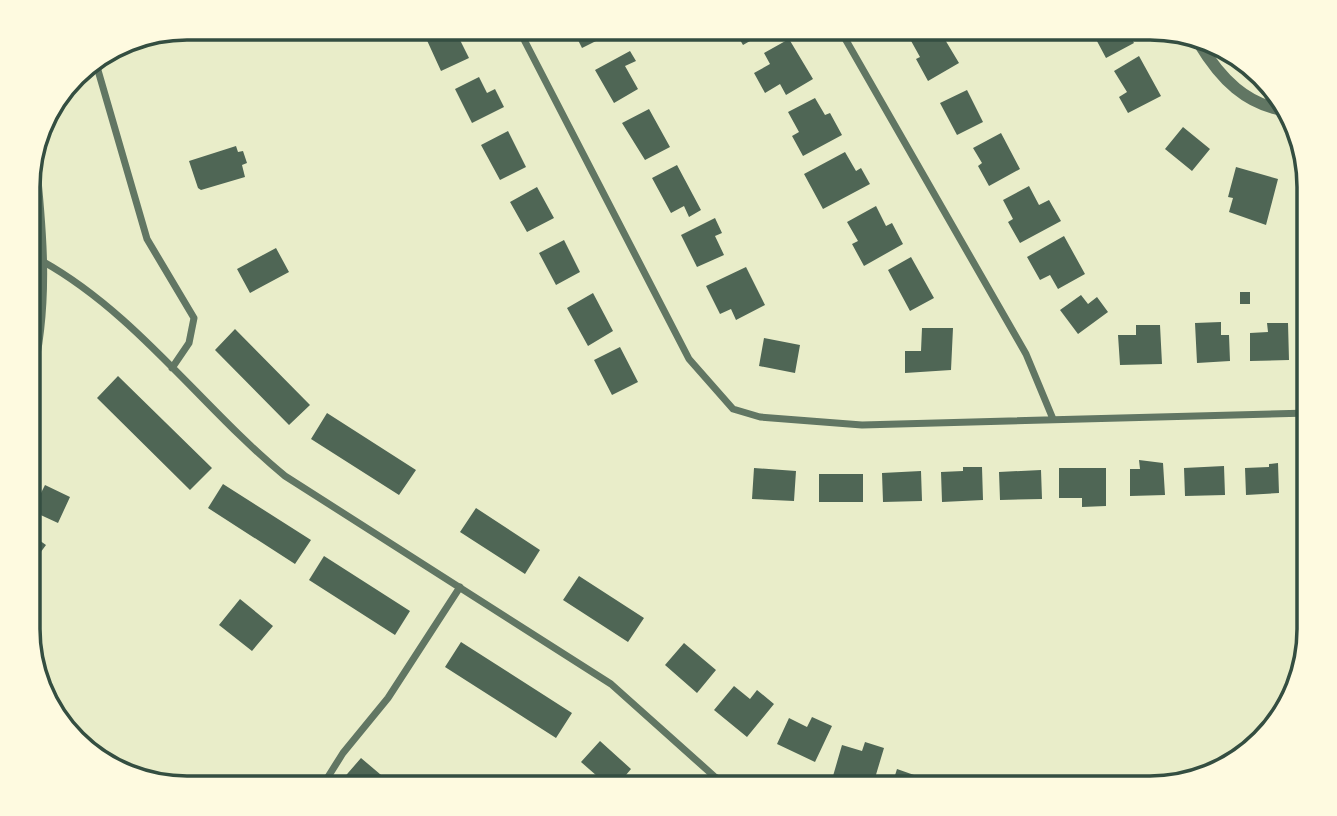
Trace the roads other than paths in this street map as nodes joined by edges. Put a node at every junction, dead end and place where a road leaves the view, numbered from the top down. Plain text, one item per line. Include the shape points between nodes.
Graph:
1 (524, 40) edge
2 (846, 40) edge
3 (1203, 50) edge
4 (98, 71) edge
5 (1274, 109) edge
6 (40, 238) edge
7 (42, 261) junction
8 (40, 323) edge
9 (172, 368) junction
10 (1296, 413) edge
11 (1053, 419) junction
12 (460, 587) junction
13 (712, 775) edge
14 (329, 776) edge

1 - 11 street via 689,359 733,409 760,417 862,425
2 - 11 street via 1026,354
3 - 5 street via 1214,69 1236,90
4 - 9 street via 147,239 194,318 189,343
6 - 7 street
7 - 8 street
7 - 9 street via 79,282
9 - 12 street via 285,476
10 - 11 street
12 - 13 street via 611,684
12 - 14 street via 388,698

